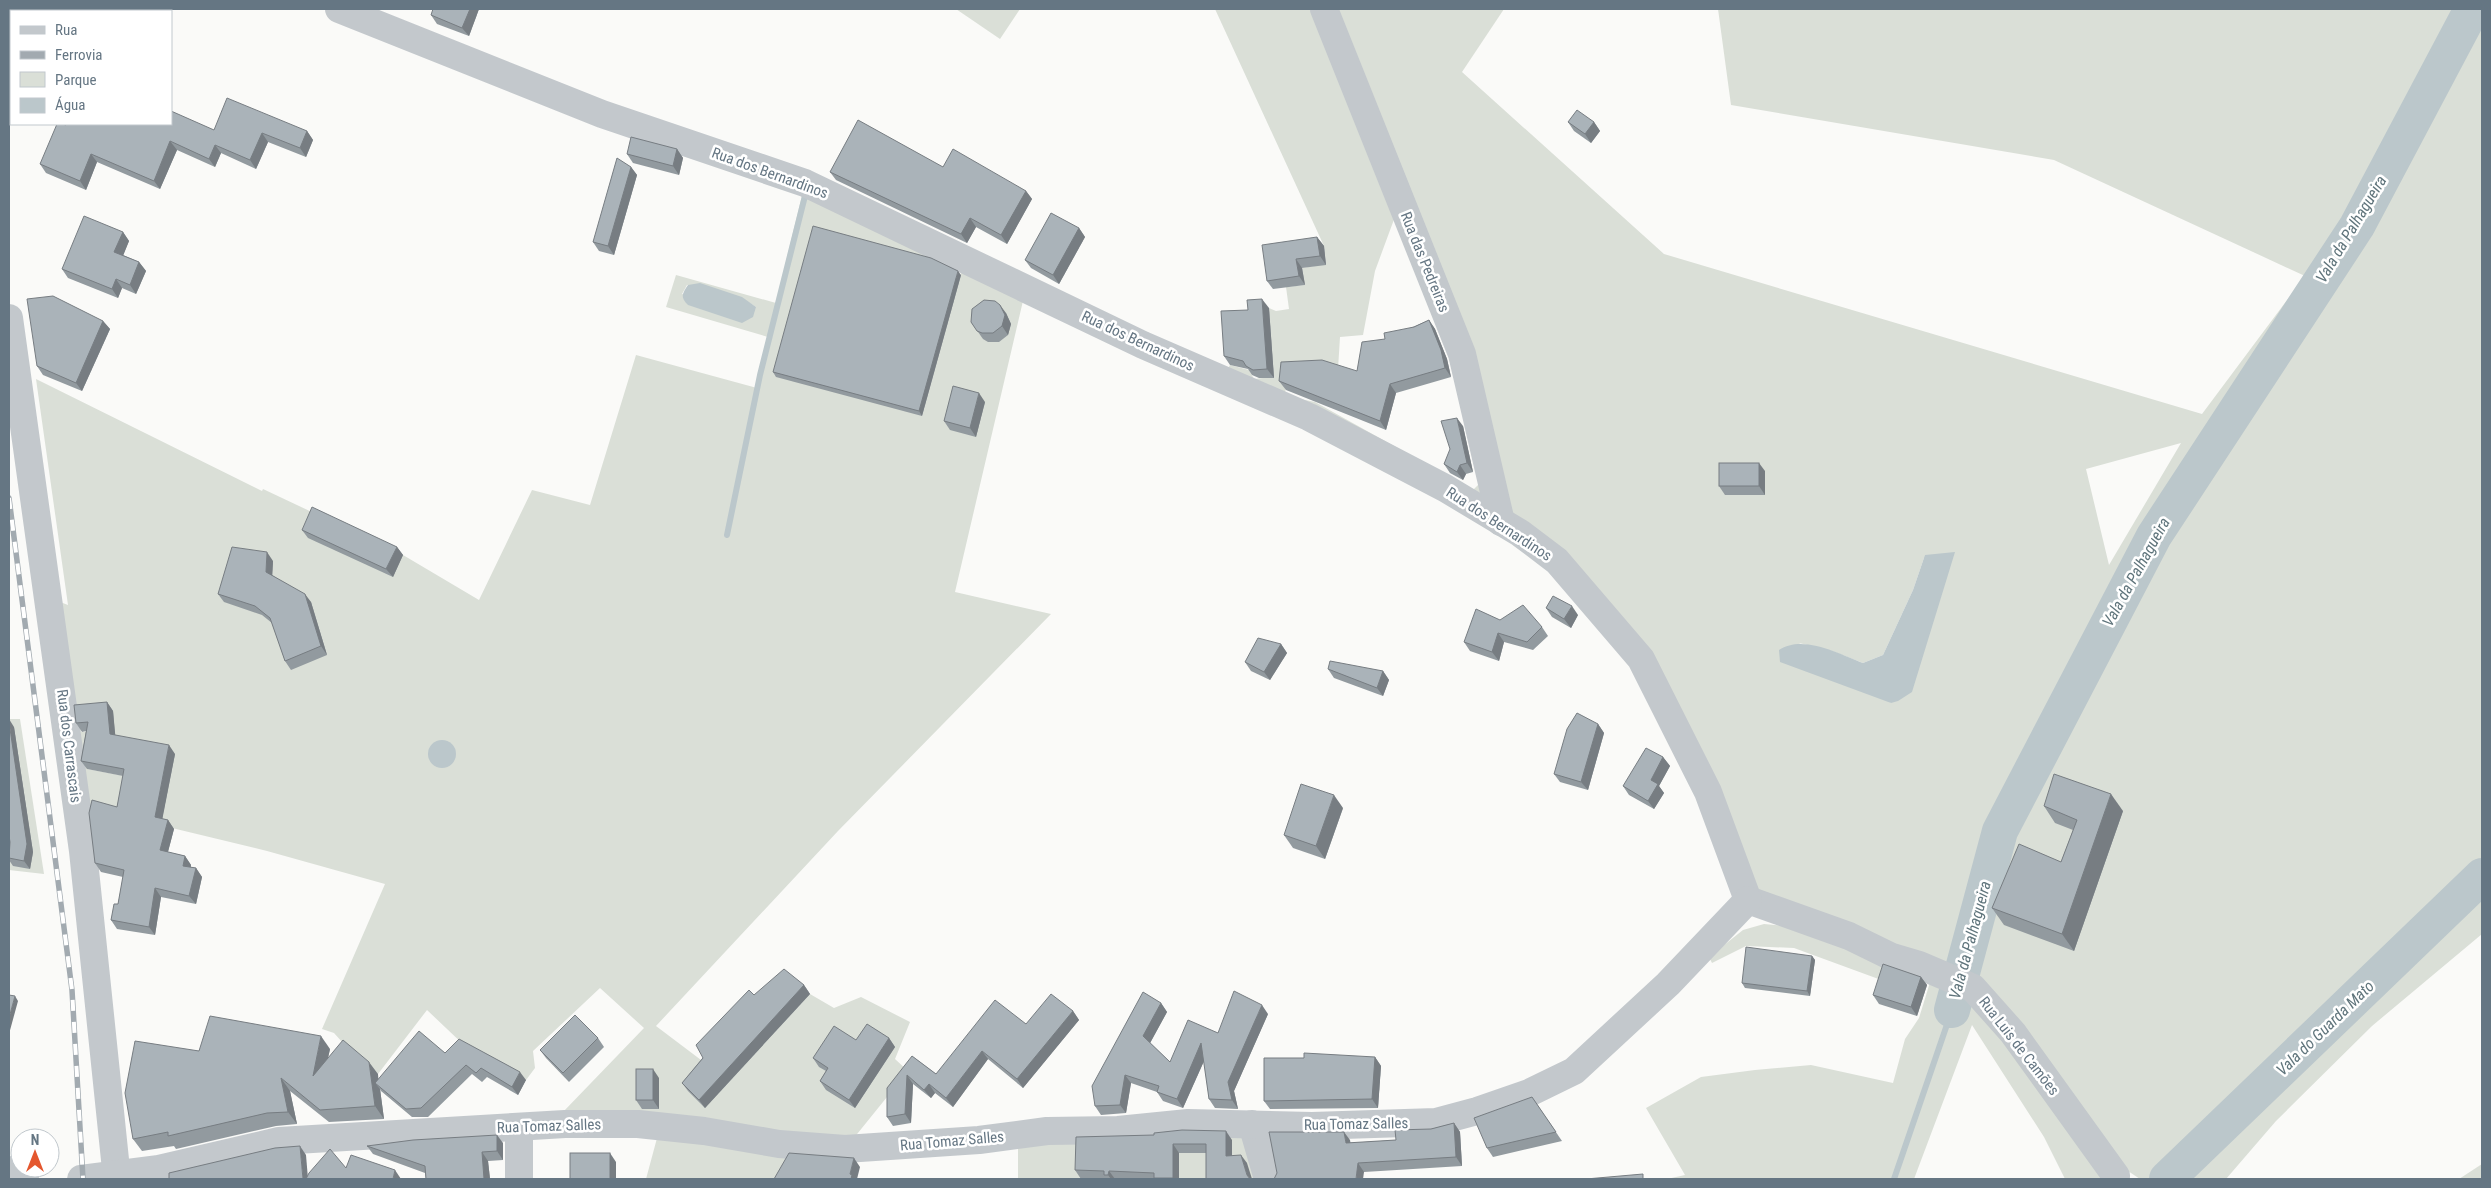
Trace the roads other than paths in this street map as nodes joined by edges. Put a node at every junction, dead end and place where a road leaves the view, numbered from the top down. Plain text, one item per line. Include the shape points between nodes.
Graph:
1 (339, 9) edge
2 (1324, 9) edge
3 (9, 318) edge
4 (1501, 522) junction
5 (1748, 900) junction
6 (1252, 1124) junction
7 (519, 1127) junction
8 (9, 1170) edge
9 (117, 1177) edge
10 (2116, 1178) edge
11 (25, 1179) edge
12 (80, 1179) edge
13 (519, 1179) edge
14 (1268, 1179) edge

1 - 4 street, Rua dos Bernardinos via 602,114 804,183 1143,345 1309,417 1445,488
2 - 4 street, Rua das Pedreiras via 1462,354
3 - 9 street, Rua dos Carrascais via 84,859
4 - 5 street, Rua dos Bernardinos via 1557,561 1641,659 1708,792
5 - 6 street, Rua Tomaz Salles via 1668,984 1574,1071 1529,1093 1436,1122 1312,1126
5 - 10 street, Rua Luis de Camões via 1849,936 1892,957 1973,988 2013,1033
6 - 7 street, Rua Tomaz Salles via 1188,1123 1118,1130 1047,1131 979,1140 844,1148 779,1144 638,1124
6 - 14 street
7 - 9 street, Rua Tomaz Salles via 279,1141
7 - 13 street
8 - 11 street
9 - 12 street, Rua Tomaz Salles

